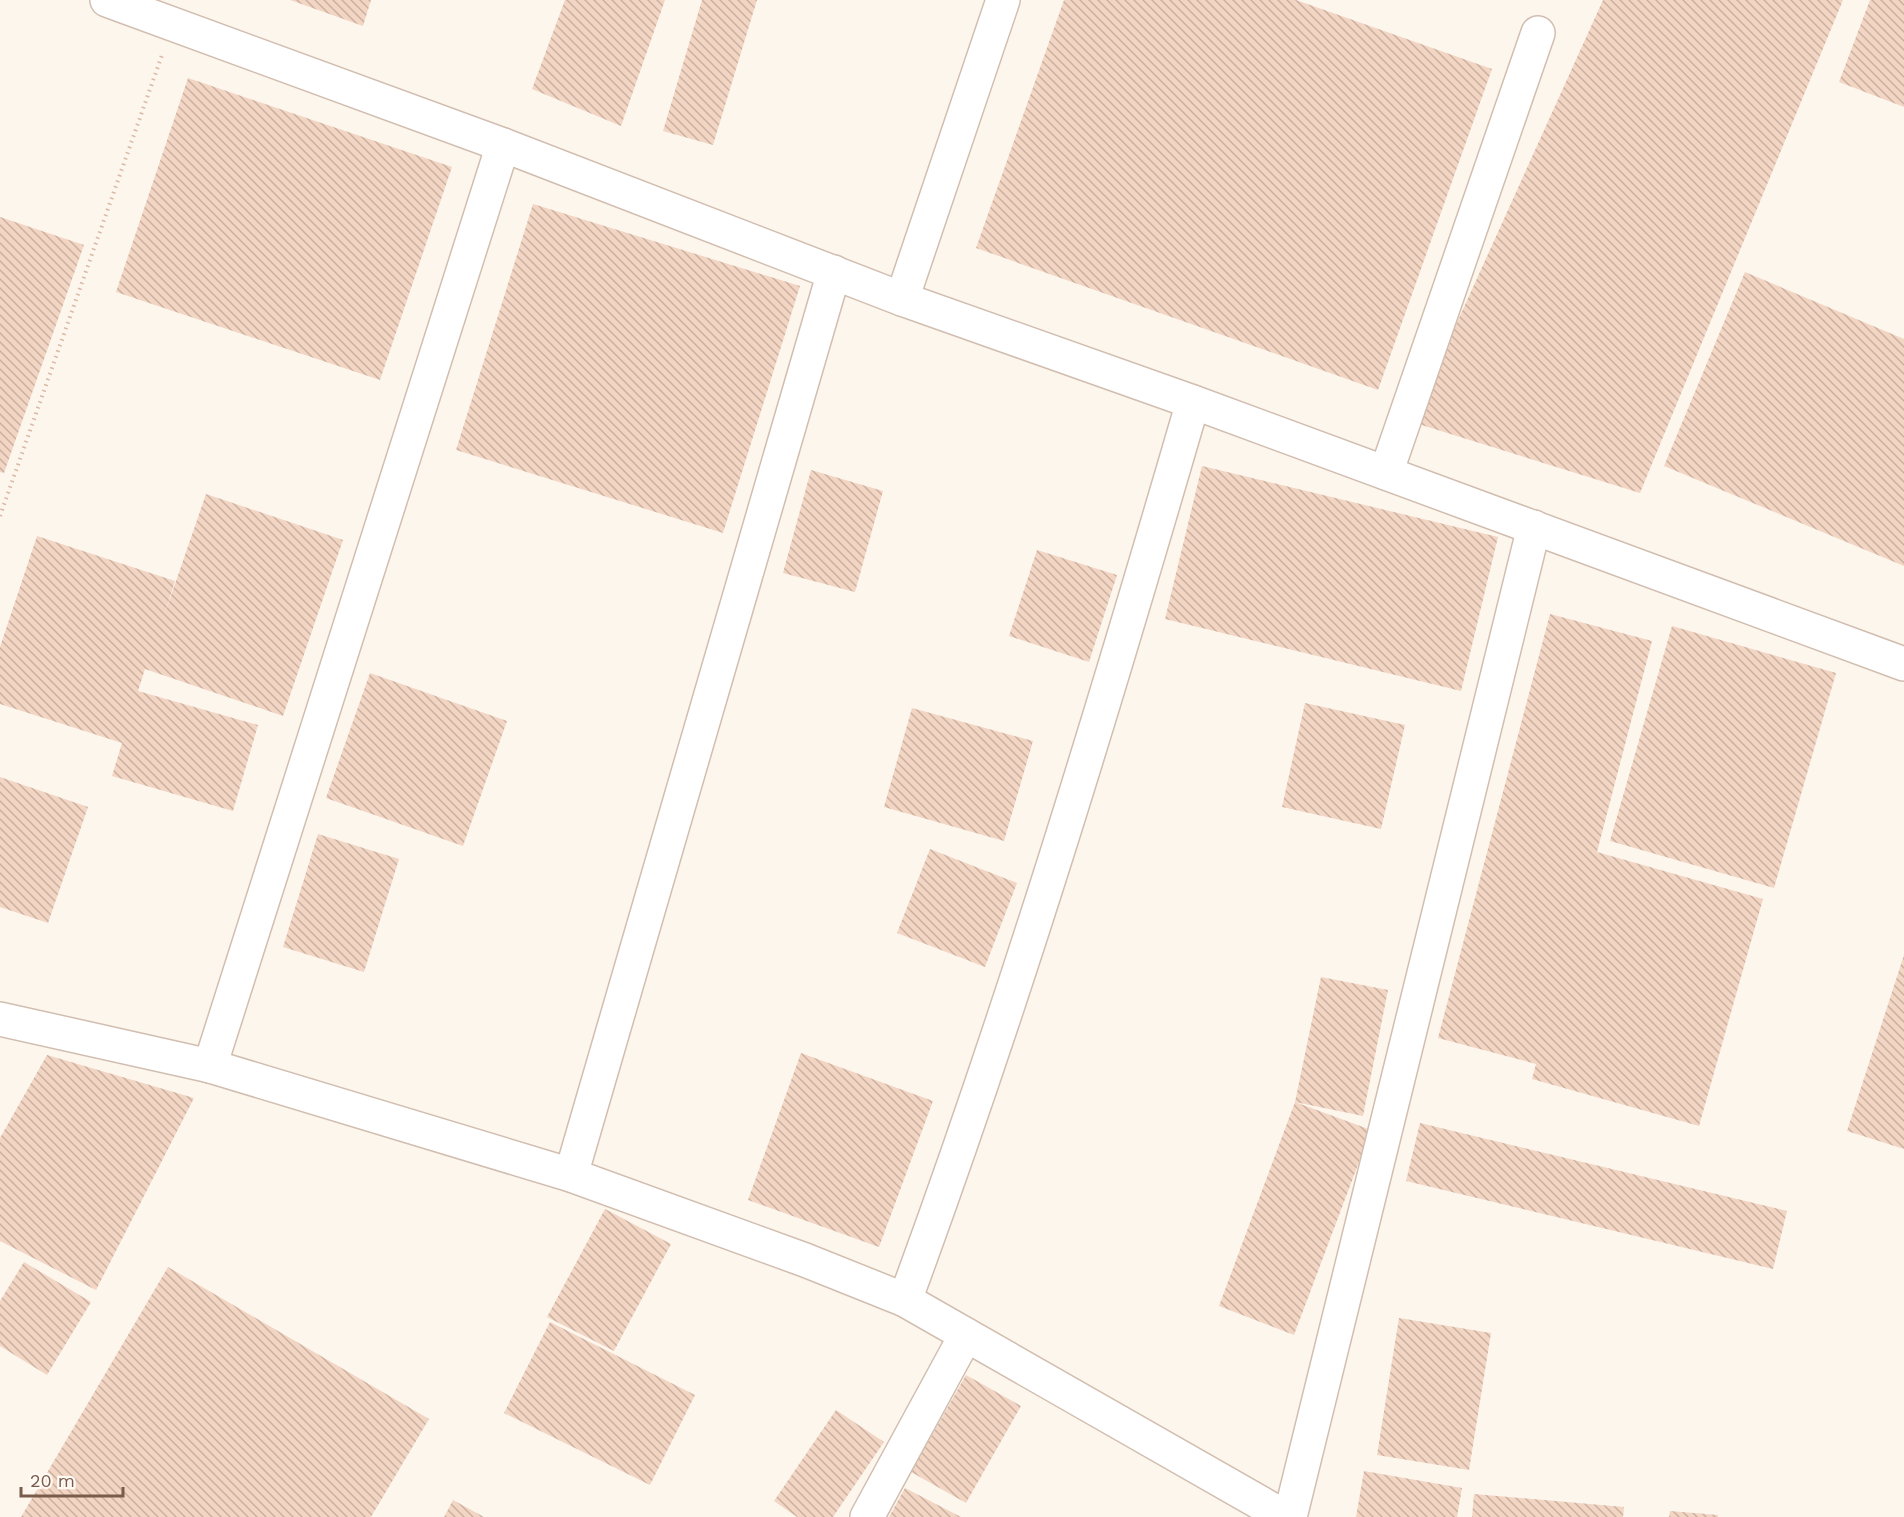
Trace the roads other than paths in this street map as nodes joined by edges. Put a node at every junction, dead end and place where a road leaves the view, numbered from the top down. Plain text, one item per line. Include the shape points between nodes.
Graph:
1 (107, 0) edge
2 (1004, 0) edge
3 (1538, 33) dead end
4 (503, 145) junction
5 (834, 272) junction
6 (902, 299) junction
7 (1193, 402) junction
8 (1386, 473) junction
9 (1534, 527) junction
10 (1904, 664) edge
11 (0, 1019) edge
12 (210, 1066) junction
13 (571, 1176) junction
14 (905, 1300) junction
15 (966, 1335) junction
16 (867, 1517) edge
17 (1285, 1517) edge
18 (1290, 1517) edge

1 - 4 street
2 - 6 street
3 - 8 street
4 - 5 street
4 - 12 street
5 - 6 street
5 - 13 street
6 - 7 street
7 - 8 street
7 - 14 street via 1011,1001
8 - 9 street
9 - 10 street
9 - 18 street
11 - 12 street
12 - 13 street
13 - 14 street
14 - 15 street
15 - 16 street
15 - 17 street

